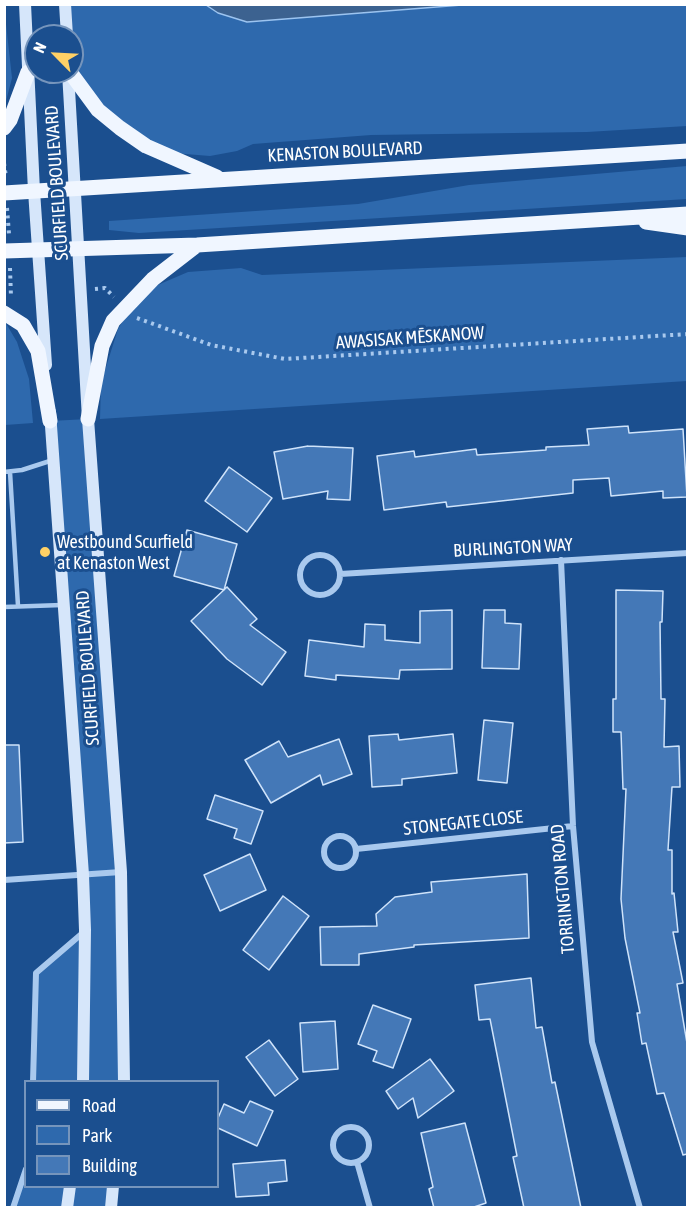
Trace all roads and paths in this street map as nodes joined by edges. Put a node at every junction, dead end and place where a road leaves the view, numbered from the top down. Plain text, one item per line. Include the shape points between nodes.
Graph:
1 (25, 4) edge
2 (65, 4) edge
3 (26, 24) edge
4 (66, 24) edge
5 (24, 83) edge
6 (29, 84) edge
7 (70, 84) edge
8 (78, 84) edge
9 (4, 128) edge
10 (687, 151) edge
11 (220, 178) junction
12 (75, 188) junction
13 (34, 191) junction
14 (4, 193) edge
15 (687, 214) edge
16 (622, 218) junction
17 (687, 228) edge
18 (197, 245) junction
19 (80, 248) junction
20 (38, 249) junction
21 (4, 251) edge
22 (4, 313) edge
23 (139, 320) dead end
24 (687, 334) edge
25 (88, 419) junction
26 (50, 421) junction
27 (53, 460) junction
28 (7, 472) edge
29 (687, 553) edge
30 (561, 560) junction
31 (339, 574) junction
32 (64, 605) junction
33 (18, 606) junction
34 (4, 607) edge
35 (573, 826) junction
36 (356, 849) junction
37 (121, 872) junction
38 (82, 875) junction
39 (4, 879) edge
40 (85, 930) junction
41 (33, 1080) edge
42 (83, 1080) edge
43 (124, 1080) edge
44 (357, 1162) junction
45 (24, 1175) edge
46 (70, 1188) edge
47 (113, 1188) edge
48 (13, 1208) edge
49 (67, 1208) edge
50 (111, 1208) edge
51 (370, 1208) edge
52 (640, 1208) edge

1 - 3 street, SCURFIELD BOULEVARD
2 - 4 street
5 - 9 main road
6 - 13 street, SCURFIELD BOULEVARD
7 - 12 street, SCURFIELD BOULEVARD
8 - 11 main road via 98,110 146,146
10 - 11 main road, KENASTON BOULEVARD
11 - 12 main road, KENASTON BOULEVARD
12 - 13 main road, KENASTON BOULEVARD
12 - 19 street, SCURFIELD BOULEVARD
13 - 14 main road, KENASTON BOULEVARD
13 - 20 street, SCURFIELD BOULEVARD
15 - 16 main road
16 - 17 main road
16 - 18 main road
18 - 19 main road
18 - 25 main road via 153,279 113,321 102,346
19 - 20 main road
19 - 25 street, SCURFIELD BOULEVARD
20 - 21 main road
20 - 26 street, SCURFIELD BOULEVARD
22 - 26 main road via 23,326 38,351
23 - 24 path, AWASISAK MĒSKANOW via 211,345 285,359
25 - 37 street, SCURFIELD BOULEVARD
26 - 27 street, SCURFIELD BOULEVARD
27 - 28 lane
27 - 32 street, SCURFIELD BOULEVARD
28 - 33 lane
29 - 30 street, BURLINGTON WAY
30 - 31 street, BURLINGTON WAY
30 - 35 street, TORRINGTON ROAD
31 - 31 street via 329,558 316,556 304,563 300,576 306,590 318,595 336,587
32 - 33 lane
32 - 38 street, SCURFIELD BOULEVARD
33 - 34 lane
35 - 36 street, STONEGATE CLOSE
35 - 52 street, TORRINGTON ROAD via 592,1042
36 - 36 street via 347,837 334,837 325,845 324,856 334,868 346,867 354,860
37 - 38 street
37 - 43 street, SCURFIELD BOULEVARD
38 - 39 street
38 - 40 street, SCURFIELD BOULEVARD
40 - 41 street via 36,973
40 - 42 street, SCURFIELD BOULEVARD
44 - 44 street via 367,1154 367,1137 358,1128 345,1128 333,1141 335,1154 344,1162
44 - 51 street
45 - 48 street
46 - 49 street
47 - 50 street

